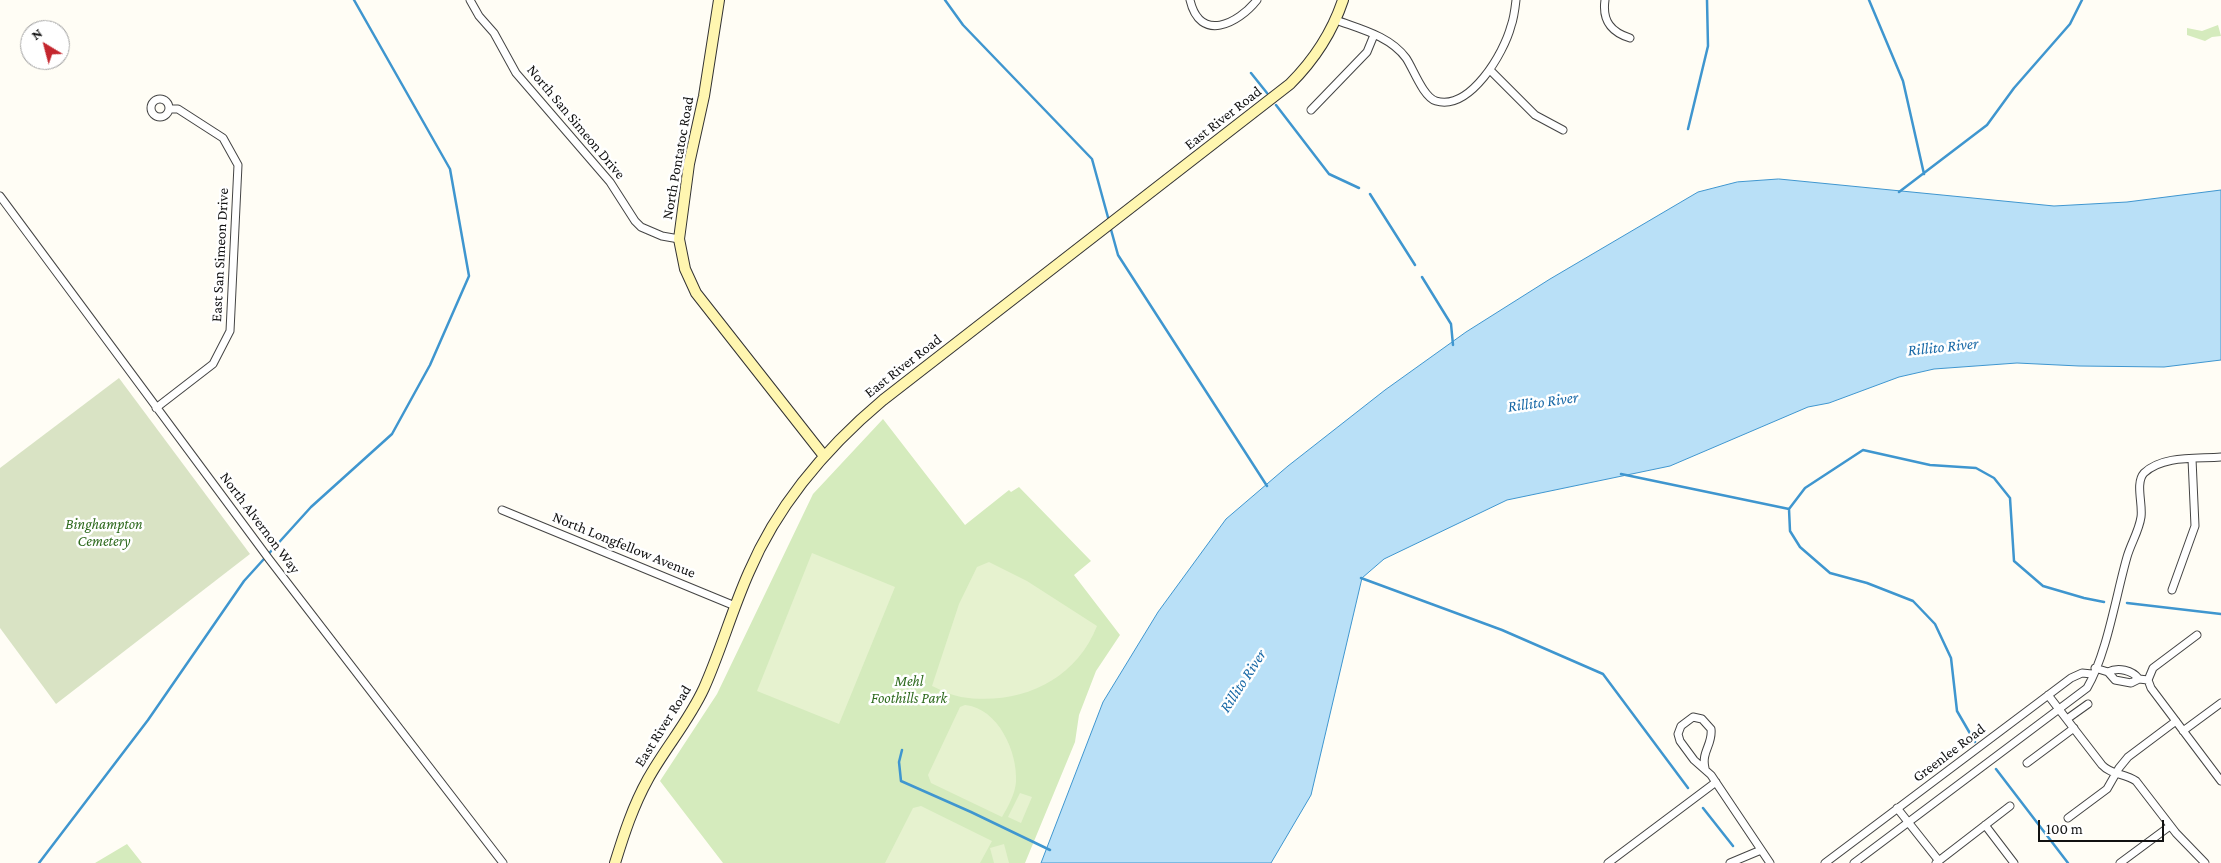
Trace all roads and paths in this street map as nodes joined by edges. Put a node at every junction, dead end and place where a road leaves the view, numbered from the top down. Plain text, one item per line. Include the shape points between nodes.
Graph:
1 (470, 0) edge
2 (719, 0) edge
3 (1190, 0) edge
4 (1257, 0) edge
5 (1343, 0) edge
6 (1516, 0) edge
7 (1605, 0) edge
8 (1336, 20) junction
9 (1374, 35) junction
10 (1630, 38) dead end
11 (1490, 70) junction
12 (169, 109) dead end
13 (1311, 110) dead end
14 (1563, 130) dead end
15 (0, 196) edge
16 (679, 239) junction
17 (156, 408) junction
18 (824, 456) junction
19 (2221, 456) edge
20 (2192, 459) junction
21 (502, 510) dead end
22 (2172, 590) dead end
23 (735, 606) junction
24 (2197, 635) dead end
25 (2094, 671) junction
26 (2108, 672) junction
27 (2139, 679) junction
28 (2148, 680) junction
29 (2048, 695) junction
30 (2221, 703) edge
31 (2088, 704) dead end
32 (2060, 709) junction
33 (2067, 719) junction
34 (2176, 721) junction
35 (2074, 728) junction
36 (2183, 731) junction
37 (2027, 763) dead end
38 (1705, 768) junction
39 (2117, 773) junction
40 (2221, 781) edge
41 (1716, 782) junction
42 (2010, 806) dead end
43 (1897, 808) junction
44 (2068, 818) dead end
45 (1908, 822) junction
46 (1985, 825) junction
47 (2170, 826) junction
48 (1760, 850) junction
49 (1937, 862) edge
50 (503, 863) edge
51 (614, 863) edge
52 (1608, 863) edge
53 (1730, 863) edge
54 (1770, 863) edge
55 (1825, 863) edge
56 (1854, 863) edge
57 (2014, 863) edge
58 (2120, 863) edge
59 (2205, 863) edge

1 - 16 street, North San Simeon Drive via 494,33 516,73 610,182 634,221 662,236
2 - 16 street, North Pontatoc Road via 704,96 689,164
3 - 4 street via 1193,11 1202,22 1215,26 1234,20
5 - 8 street, East River Road
6 - 11 street via 1511,27
7 - 10 street via 1607,21 1616,34
8 - 9 street
8 - 18 street, East River Road via 1318,53 1290,84 883,400 846,431
9 - 11 street via 1392,43 1405,57 1426,94 1435,101 1450,102 1466,95
9 - 13 street via 1367,52
11 - 14 street via 1535,115
12 - 17 street, East San Simeon Drive via 178,109 223,138 238,165 230,332 213,364
15 - 17 street, North Alvernon Way
16 - 18 street, North Pontatoc Road via 685,268 696,293
17 - 50 street, North Alvernon Way
18 - 23 street, East River Road via 784,506 749,571
19 - 20 street
20 - 22 street via 2195,526
20 - 25 street, Greenlee Road via 2163,463 2142,476 2139,485 2142,498 2140,519
21 - 23 street, North Longfellow Avenue
23 - 51 street, East River Road via 704,689 633,806
24 - 28 street via 2153,668
25 - 26 street
25 - 29 street, Greenlee Road via 2076,675
25 - 32 street, Greenlee Road via 2087,688
26 - 27 street via 2118,669 2132,672
26 - 27 street via 2115,680 2131,683
27 - 28 street
28 - 34 street
29 - 32 street
29 - 43 street, Greenlee Road
30 - 36 street
31 - 33 street
32 - 33 street
32 - 45 street, Greenlee Road
33 - 35 street
34 - 36 street
34 - 39 street via 2128,757
35 - 37 street
35 - 39 street via 2102,765
36 - 40 street
38 - 38 street via 1704,756 1711,729 1702,719 1693,717 1681,726 1679,738 1694,760
38 - 41 street
39 - 44 street via 2107,789
39 - 47 street via 2136,780
41 - 48 street
41 - 52 street
42 - 46 street
43 - 45 street
43 - 55 street, Greenlee Road
45 - 49 street
45 - 56 street, Greenlee Road
46 - 49 street
46 - 57 street
47 - 58 street
47 - 59 street
48 - 53 street
48 - 54 street

